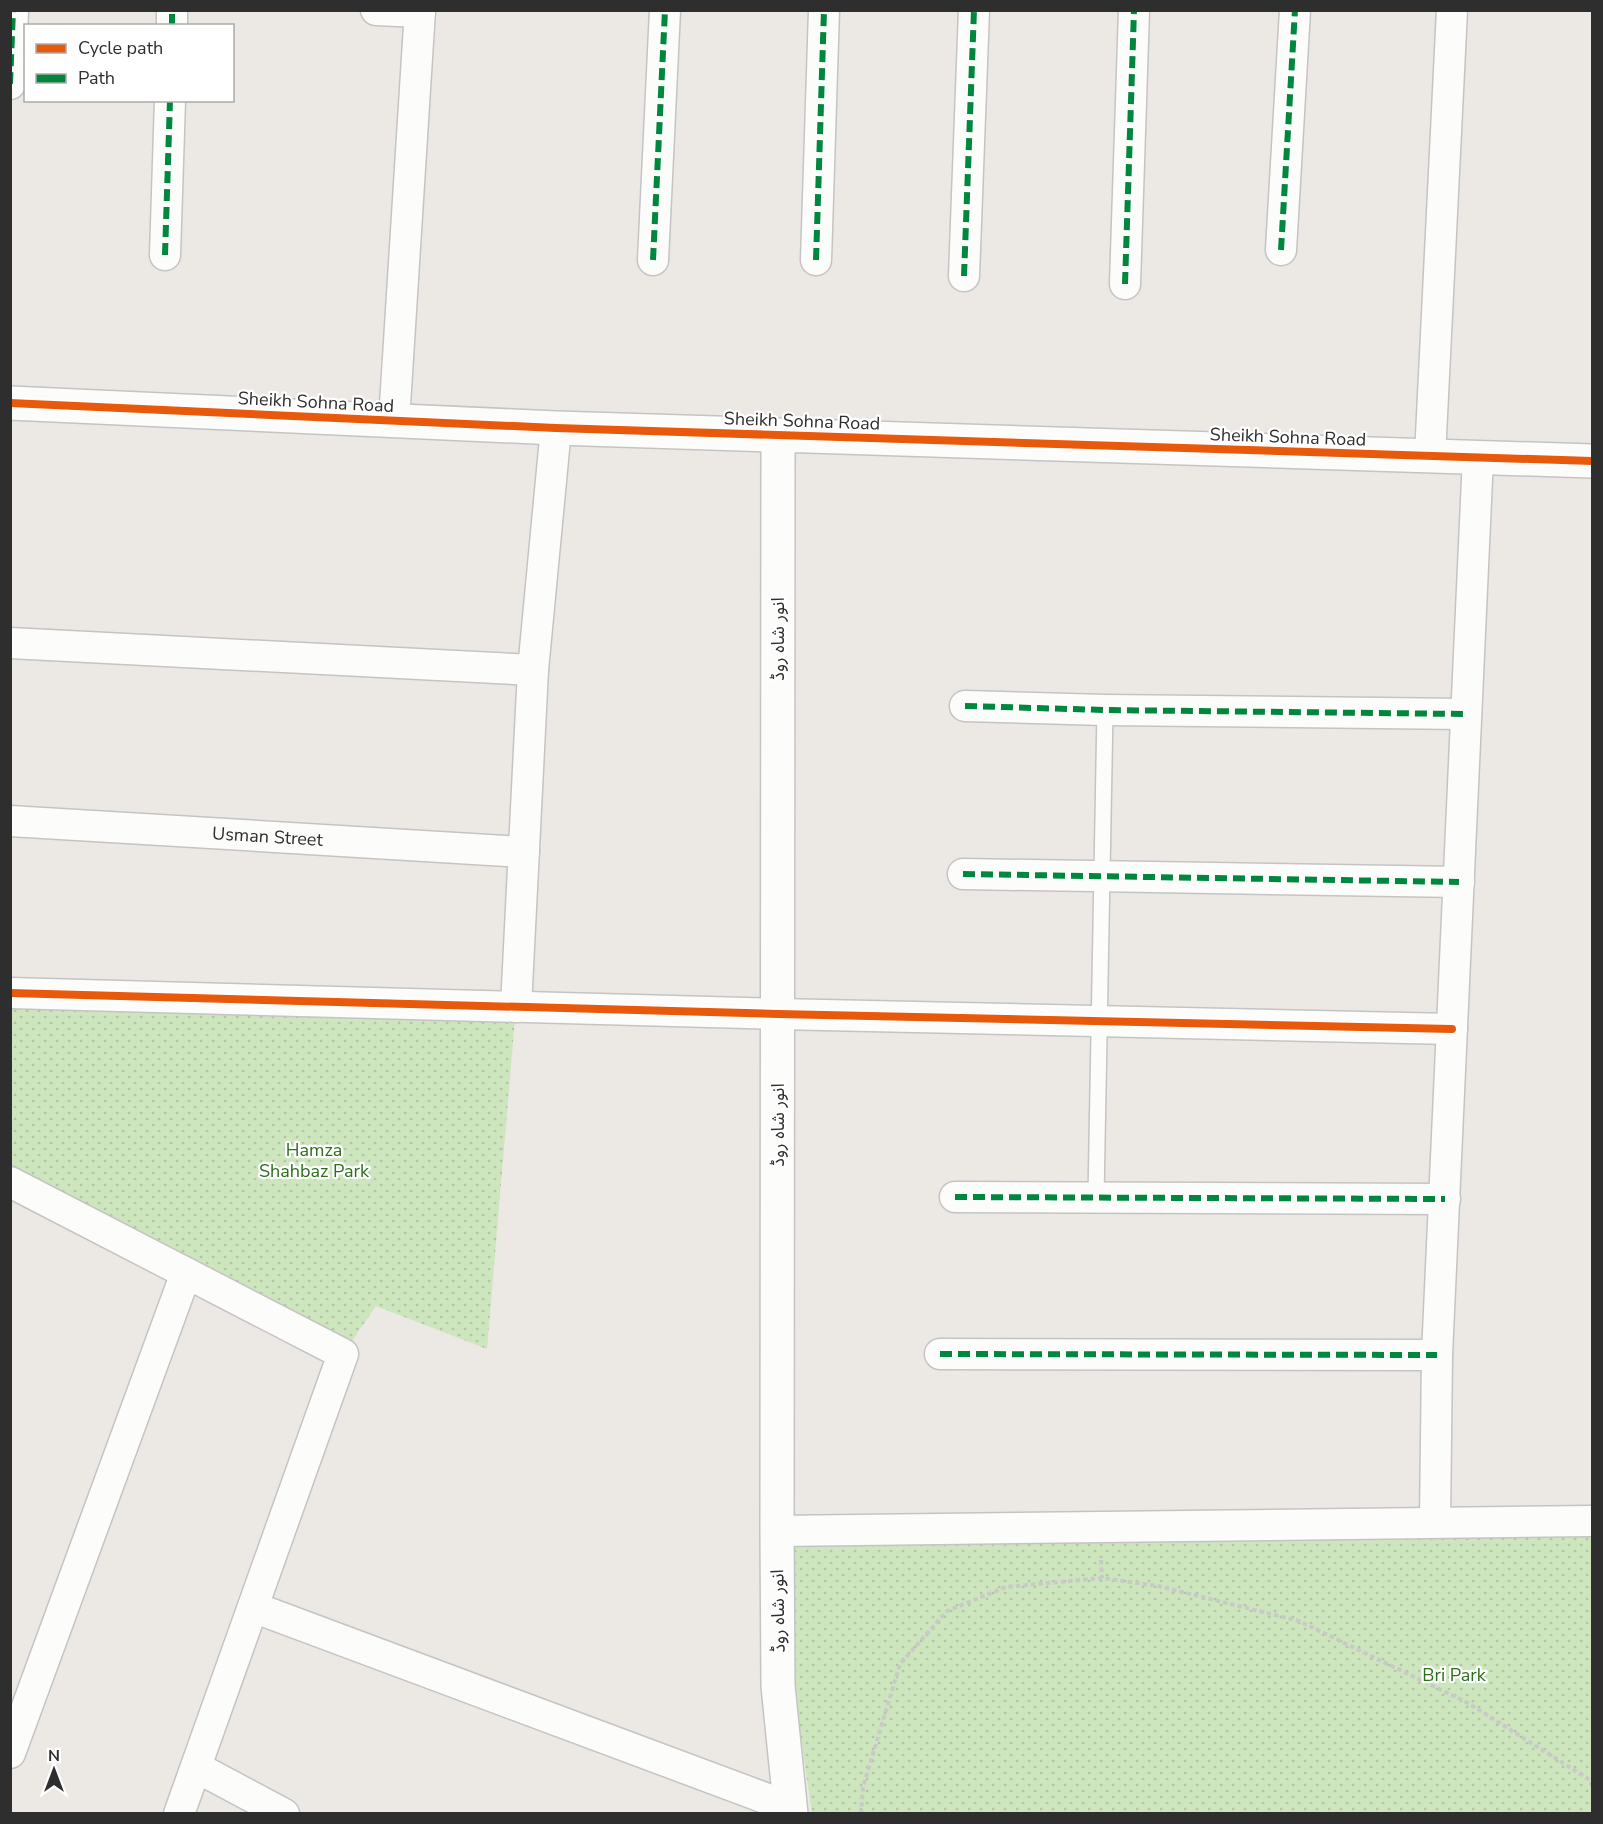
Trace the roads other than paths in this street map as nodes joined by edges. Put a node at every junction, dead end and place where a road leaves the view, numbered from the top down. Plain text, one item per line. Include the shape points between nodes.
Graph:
1 (13, 10) edge
2 (376, 10) edge
3 (665, 10) edge
4 (824, 10) edge
5 (974, 10) edge
6 (1134, 10) edge
7 (1295, 10) edge
8 (1452, 10) edge
9 (420, 11) edge
10 (10, 84) edge
11 (170, 102) edge
12 (1281, 250) dead end
13 (165, 255) dead end
14 (653, 260) dead end
15 (816, 260) dead end
16 (964, 276) dead end
17 (1125, 284) dead end
18 (10, 404) edge
19 (394, 421) junction
20 (556, 428) junction
21 (778, 436) junction
22 (1430, 456) junction
23 (1478, 458) junction
24 (1593, 461) edge
25 (10, 643) edge
26 (532, 670) junction
27 (965, 706) dead end
28 (1105, 710) junction
29 (1466, 714) junction
30 (10, 821) edge
31 (524, 852) junction
32 (963, 874) dead end
33 (1103, 876) junction
34 (1459, 882) junction
35 (10, 993) edge
36 (516, 1007) junction
37 (778, 1014) junction
38 (1101, 1021) junction
39 (1452, 1029) junction
40 (10, 1182) edge
41 (955, 1197) dead end
42 (1096, 1197) junction
43 (1445, 1199) junction
44 (186, 1273) junction
45 (940, 1353) dead end
46 (1437, 1355) junction
47 (1593, 1521) edge
48 (1435, 1522) junction
49 (777, 1531) junction
50 (253, 1607) junction
51 (10, 1753) edge
52 (196, 1767) junction
53 (790, 1810) edge
54 (179, 1814) edge
55 (284, 1814) edge

1 - 10 street
2 - 9 street
3 - 14 street
4 - 15 street
5 - 16 street
6 - 17 street
7 - 12 street
8 - 22 street
9 - 19 street
11 - 13 street
18 - 19 street, Sheikh Sohna Road
19 - 20 street, Sheikh Sohna Road
20 - 21 street, Sheikh Sohna Road
20 - 26 street
21 - 22 street, Sheikh Sohna Road
21 - 37 street, انور شاہ روڈ
22 - 23 street, Sheikh Sohna Road
23 - 24 street, Sheikh Sohna Road
23 - 29 street
25 - 26 street
26 - 31 street
27 - 28 street
28 - 29 street
28 - 33 lane
29 - 34 street
30 - 31 street, Usman Street
31 - 36 street
32 - 33 street
33 - 34 street
33 - 38 lane
34 - 39 street
35 - 36 street
36 - 37 street
37 - 38 street
37 - 49 street, انور شاہ روڈ
38 - 39 street
38 - 42 lane
39 - 43 street
40 - 44 street
41 - 42 street
42 - 43 street
43 - 46 street
44 - 50 street via 343,1353
44 - 51 street
45 - 46 street
46 - 48 street
47 - 48 street
48 - 49 street
49 - 53 street, انور شاہ روڈ via 778,1686
50 - 52 street
50 - 53 street
52 - 54 street
52 - 55 street

